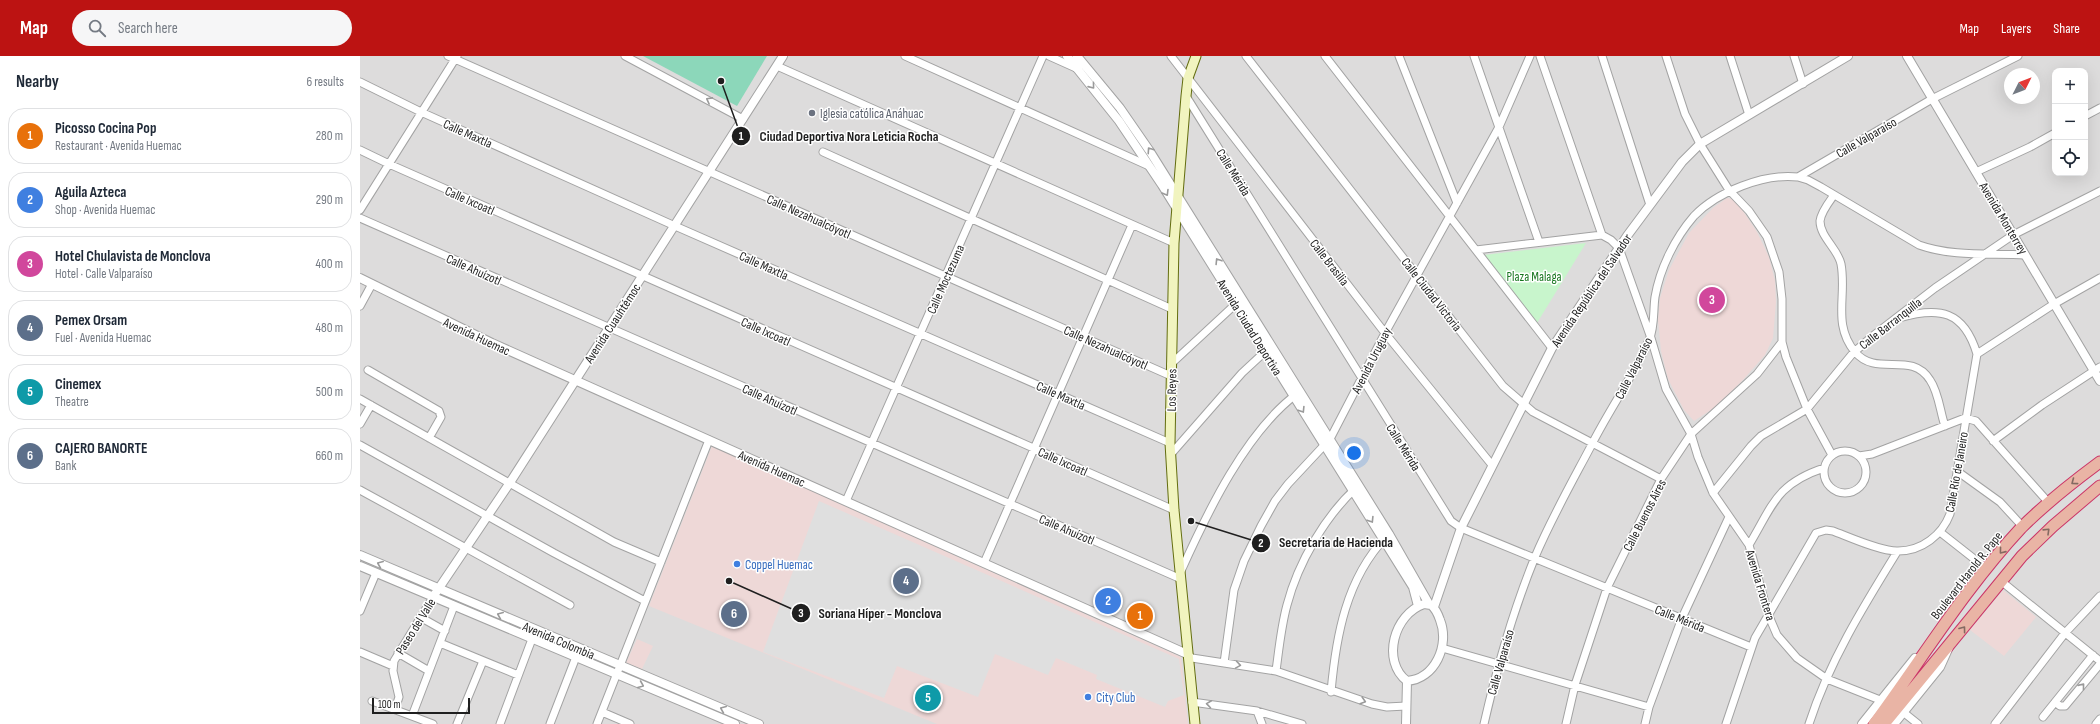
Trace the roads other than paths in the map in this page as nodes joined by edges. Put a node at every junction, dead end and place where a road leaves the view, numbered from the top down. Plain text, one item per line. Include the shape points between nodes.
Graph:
1 (625, 56) edge
2 (783, 56) edge
3 (906, 56) edge
4 (1043, 56) edge
5 (1049, 56) edge
6 (1067, 56) edge
7 (1077, 56) edge
8 (1171, 56) edge
9 (1196, 56) edge
10 (1246, 56) edge
11 (1325, 56) edge
12 (1399, 56) edge
13 (1474, 56) edge
14 (1530, 56) edge
15 (1540, 56) edge
16 (1602, 56) edge
17 (1666, 56) edge
18 (1730, 56) edge
19 (1794, 56) edge
20 (1848, 56) edge
21 (1907, 56) edge
22 (2018, 56) edge
23 (453, 57) edge
24 (777, 66) junction
25 (1078, 69) junction
26 (1188, 78) junction
27 (360, 82) edge
28 (1802, 84) junction
29 (1186, 96) junction
30 (1932, 98) junction
31 (1020, 108) junction
32 (2100, 108) edge
33 (421, 112) junction
34 (2088, 114) edge
35 (1749, 115) junction
36 (744, 118) junction
37 (1499, 127) junction
38 (2052, 135) edge
39 (1700, 144) junction
40 (360, 150) edge
41 (823, 152) dead end
42 (388, 164) junction
43 (996, 164) junction
44 (1149, 166) junction
45 (708, 172) junction
46 (1976, 172) junction
47 (1798, 177) junction
48 (1729, 190) junction
49 (2100, 190) edge
50 (1834, 195) junction
51 (1179, 197) junction
52 (1457, 203) junction
53 (1650, 205) junction
54 (360, 210) edge
55 (1177, 211) junction
56 (1449, 216) junction
57 (360, 218) edge
58 (971, 219) junction
59 (1132, 225) junction
60 (675, 226) junction
61 (1602, 235) junction
62 (2013, 235) junction
63 (1539, 242) junction
64 (1174, 243) junction
65 (1619, 248) junction
66 (1476, 250) junction
67 (1985, 253) junction
68 (2026, 255) junction
69 (1417, 274) junction
70 (643, 276) junction
71 (946, 276) junction
72 (360, 278) edge
73 (2100, 278) edge
74 (1108, 280) junction
75 (372, 284) junction
76 (1238, 301) junction
77 (2054, 304) junction
78 (360, 306) edge
79 (1172, 308) junction
80 (1894, 319) junction
81 (609, 329) junction
82 (921, 333) junction
83 (1385, 333) junction
84 (1083, 338) junction
85 (1650, 338) junction
86 (1782, 342) junction
87 (1552, 348) junction
88 (1268, 349) junction
89 (1854, 351) junction
90 (1977, 354) junction
91 (1171, 364) junction
92 (2097, 368) edge
93 (368, 370) dead end
94 (1171, 376) junction
95 (1362, 378) junction
96 (575, 380) junction
97 (2100, 381) edge
98 (896, 389) junction
99 (1058, 394) junction
100 (1297, 394) junction
101 (360, 399) edge
102 (370, 405) junction
103 (1522, 405) junction
104 (1807, 409) junction
105 (1966, 418) junction
106 (360, 424) edge
107 (1945, 426) junction
108 (1691, 434) junction
109 (429, 438) junction
110 (1330, 439) junction
111 (709, 440) junction
112 (1993, 441) junction
113 (1170, 443) junction
114 (360, 444) edge
115 (872, 444) junction
116 (1591, 444) junction
117 (1324, 446) junction
118 (1034, 448) junction
119 (1171, 454) junction
120 (1832, 455) junction
121 (1859, 456) junction
122 (2100, 462) edge
123 (1492, 465) junction
124 (1824, 468) junction
125 (1957, 470) junction
126 (1661, 480) junction
127 (509, 484) junction
128 (2100, 486) edge
129 (1356, 488) junction
130 (360, 490) edge
131 (1713, 493) junction
132 (846, 501) junction
133 (2049, 503) junction
134 (1010, 504) junction
135 (1174, 510) junction
136 (487, 516) junction
137 (1729, 517) junction
138 (2023, 527) junction
139 (1461, 528) junction
140 (1940, 532) junction
141 (1386, 537) junction
142 (1749, 545) junction
143 (466, 548) junction
144 (1897, 552) junction
145 (360, 556) edge
146 (1535, 557) junction
147 (661, 562) junction
148 (984, 563) junction
149 (360, 566) edge
150 (1987, 568) junction
151 (376, 573) junction
152 (1181, 575) junction
153 (2001, 581) junction
154 (1607, 588) junction
155 (438, 590) junction
156 (2100, 596) edge
157 (433, 597) junction
158 (645, 601) junction
159 (570, 605) dead end
160 (1431, 605) junction
161 (454, 606) junction
162 (1418, 606) junction
163 (360, 611) edge
164 (1768, 614) junction
165 (420, 617) junction
166 (1682, 618) junction
167 (444, 631) junction
168 (1939, 632) junction
169 (2065, 633) junction
170 (532, 639) junction
171 (440, 642) junction
172 (1751, 647) junction
173 (1950, 647) junction
174 (1442, 648) junction
175 (360, 652) edge
176 (398, 653) junction
177 (1187, 654) junction
178 (2093, 655) junction
179 (576, 657) junction
180 (482, 661) junction
181 (2100, 661) edge
182 (1224, 663) junction
183 (1497, 664) junction
184 (2100, 664) edge
185 (393, 666) junction
186 (620, 666) junction
187 (428, 671) junction
188 (1276, 671) junction
189 (617, 674) junction
190 (518, 675) junction
191 (1826, 679) junction
192 (1407, 681) junction
193 (1575, 685) junction
194 (1331, 692) junction
195 (1880, 700) junction
196 (372, 701) dead end
197 (1192, 702) junction
198 (2055, 702) junction
199 (1406, 706) junction
200 (1649, 707) junction
201 (395, 710) junction
202 (1257, 711) junction
203 (602, 712) junction
204 (1903, 712) junction
205 (412, 716) junction
206 (2043, 717) dead end
207 (2100, 719) edge
208 (433, 724) edge
209 (457, 724) edge
210 (500, 724) edge
211 (550, 724) edge
212 (597, 724) edge
213 (630, 724) edge
214 (735, 724) edge
215 (759, 724) edge
216 (1195, 724) edge
217 (1262, 724) edge
218 (1302, 724) edge
219 (1406, 724) edge
220 (1484, 724) edge
221 (1566, 724) edge
222 (1645, 724) edge
223 (1726, 724) edge
224 (1809, 724) edge
225 (1862, 724) edge
226 (1874, 724) edge
227 (1884, 724) edge
228 (1894, 724) edge
229 (1918, 724) edge
230 (1995, 724) edge
231 (2096, 724) edge

36 -> 1 street
2 - 24 street, Avenida Cuauhtémoc
3 - 31 street
4 - 31 street, Calle Moctezuma
5 - 25 street
6 - 25 street, Avenida Ciudad Deportiva
51 -> 7 street, Avenida Ciudad Deportiva via 1120,108
8 - 26 street, Calle Brasilia
9 - 26 main road, Los Reyes
10 - 69 street, Calle Ciudad Victoria
11 - 56 street
12 - 52 street
13 - 37 street
14 - 37 street, Avenida Uruguay
15 - 61 street
16 - 53 street
17 - 39 street via 1685,114
18 - 35 street
19 - 28 street
20 - 28 street, Avenida República del Salvador
21 - 30 street, Avenida Monterrey
22 - 30 street, Calle Valparaíso
23 - 33 street
23 - 45 street, Calle Nezahualcóyotl
24 - 36 street, Avenida Cuauhtémoc
24 - 43 street
25 -> 44 street, Avenida Ciudad Deportiva via 1119,120
26 - 29 main road, Los Reyes
26 - 83 street, Calle Brasilia
27 - 33 street, Calle Maxtla
28 - 35 street, Avenida República del Salvador
29 - 51 main road, Los Reyes
29 - 95 street, Calle Mérida
30 - 46 street, Avenida Monterrey
30 - 47 street, Calle Valparaíso
31 - 43 street, Calle Moctezuma
31 - 44 street
32 - 34 street
33 - 42 street
33 - 60 street, Calle Maxtla
35 - 39 street, Avenida República del Salvador
36 - 45 street, Avenida Cuauhtémoc
37 - 52 street, Avenida Uruguay
37 - 63 street
38 - 46 street
39 - 48 street
39 - 53 street, Avenida República del Salvador via 1682,162
40 - 42 street, Calle Ixcoatl
41 - 58 street
42 - 54 street
42 - 70 street, Calle Ixcoatl
43 - 58 street, Calle Moctezuma
43 - 59 street
44 -> 55 street, Avenida Ciudad Deportiva
45 - 60 street, Avenida Cuauhtémoc
45 - 71 street, Calle Nezahualcóyotl
46 - 62 street, Avenida Monterrey
47 - 48 street, Calle Valparaíso via 1780,177
47 - 50 street
48 - 85 street, Calle Valparaíso via 1695,215 1672,249 1655,298
48 - 86 street via 1749,211 1772,249 1779,272 1782,299
49 - 62 street, Calle Barranquilla
50 - 67 street via 1919,245 1934,250
50 - 89 street via 1820,222 1840,260 1843,274 1840,318
51 - 55 main road, Los Reyes
76 -> 51 street, Avenida Ciudad Deportiva
52 - 56 street, Avenida Uruguay
53 - 65 street, Avenida República del Salvador
55 - 64 main road, Los Reyes
55 - 76 street, Avenida Ciudad Deportiva
56 - 66 street
56 - 69 street, Avenida Uruguay
57 - 81 street, Calle Ahuízotl
58 - 71 street, Calle Moctezuma
58 - 74 street
59 - 64 street
59 - 74 street
60 - 70 street, Avenida Cuauhtémoc
60 - 82 street, Calle Maxtla
61 - 63 street
61 - 65 street
62 - 67 street, Calle Barranquilla
62 - 68 street, Avenida Monterrey
63 - 66 street
64 - 79 main road, Los Reyes
65 - 85 street, Avenida Frontera
65 - 87 street, Avenida República del Salvador
66 - 87 street
67 - 68 street
67 - 80 street, Calle Barranquilla
68 - 77 street, Avenida Monterrey
69 - 83 street, Avenida Uruguay
69 - 103 street, Calle Ciudad Victoria via 1503,386
70 - 81 street, Avenida Cuauhtémoc
70 - 98 street, Calle Ixcoatl
71 - 82 street, Calle Moctezuma
71 - 84 street, Calle Nezahualcóyotl
72 - 75 street, Avenida Huemac
73 - 77 street
74 - 79 street
74 - 84 street
75 - 78 street
75 - 96 street, Avenida Huemac via 466,331
76 - 88 street, Avenida Ciudad Deportiva
76 - 91 street
77 - 90 street
77 - 92 street, Avenida Monterrey
79 - 91 main road, Los Reyes
80 - 89 street, Calle Barranquilla
80 - 90 street via 1928,313 1953,317 1969,332
81 - 96 street, Avenida Cuauhtémoc
81 - 115 street, Calle Ahuízotl
82 - 98 street, Calle Moctezuma
82 - 99 street, Calle Maxtla
83 - 95 street, Avenida Uruguay
83 - 123 street, Calle Brasilia
84 - 94 street, Calle Nezahualcóyotl
84 - 99 street
85 - 108 street, Avenida Frontera via 1666,389
85 - 116 street, Calle Valparaíso
86 - 104 street
86 - 108 street, Calle Buenos Aires via 1757,374
87 - 103 street, Avenida República del Salvador
88 - 100 street, Avenida Ciudad Deportiva
88 - 119 street via 1242,373
89 - 104 street, Calle Barranquilla
89 - 107 street via 1868,362 1880,365 1909,365 1924,372 1932,382
90 - 105 street, Calle Río de Janeiro
91 - 94 main road, Los Reyes
92 - 97 street, Avenida Monterrey
92 - 112 street
93 - 109 street via 439,411 441,417
94 - 113 main road, Los Reyes
95 - 110 street, Avenida Uruguay
95 - 139 street, Calle Mérida via 1447,516
96 - 111 street, Avenida Huemac
96 - 127 street, Avenida Cuauhtémoc
98 - 115 street, Calle Moctezuma
98 - 118 street, Calle Ixcoatl
99 - 113 street, Calle Maxtla
99 - 118 street
100 - 110 street, Avenida Ciudad Deportiva
100 -> 117 street, Avenida Ciudad Deportiva
100 - 152 street via 1269,420 1240,461 1201,527
101 - 102 street
102 - 106 street
102 - 109 street
103 - 116 street, Calle Ciudad Victoria
103 - 123 street, Avenida República del Salvador
104 - 120 street
104 - 131 street, Calle Barranquilla via 1761,436
105 - 107 street
105 - 112 street via 1976,421
105 - 125 street, Calle Río de Janeiro
107 - 121 street via 1872,454
108 - 126 street, Calle Buenos Aires
108 - 131 street, Avenida Frontera
109 - 127 street
110 - 117 street, Avenida Uruguay
110 - 129 street, Avenida Ciudad Deportiva
111 - 132 street, Avenida Huemac
111 - 147 street
112 - 133 street
113 - 119 main road, Los Reyes
114 - 136 street
115 - 132 street, Calle Moctezuma
115 - 134 street, Calle Ahuízotl
116 - 126 street, Calle Ciudad Victoria
116 - 146 street, Calle Valparaíso
117 - 129 street, Avenida Ciudad Deportiva
117 - 182 street, Avenida Uruguay via 1275,501 1244,561 1234,590
118 - 134 street
118 - 135 street, Calle Ixcoatl
119 - 135 main road, Los Reyes
120 - 121 street via 1846,451
120 - 124 street
121 - 124 street via 1866,475 1860,488 1854,492 1841,494 1834,491 1825,481
122 -> 133 highway, Boulevard Harold R. Pape
123 - 139 street, Avenida República del Salvador
124 - 142 street via 1800,477 1785,488
125 - 138 street via 2000,502
125 - 140 street, Calle Río de Janeiro via 1950,514
126 - 154 street, Calle Buenos Aires
127 - 136 street, Avenida Cuauhtémoc
127 - 147 street via 614,542
153 -> 128 highway via 2053,526
129 - 141 street, Avenida Ciudad Deportiva
129 - 188 street via 1320,531 1294,584 1282,628
130 - 143 street
131 - 137 street, Avenida Frontera
132 - 148 street, Avenida Huemac
133 - 138 highway, Boulevard Harold R. Pape
134 - 148 street
134 - 152 street, Calle Ahuízotl
135 - 152 main road, Los Reyes
136 - 143 street, Avenida Cuauhtémoc
136 - 158 street
137 - 142 street, Avenida Frontera
137 - 166 street
138 -> 150 highway, Boulevard Harold R. Pape
139 - 146 street, Calle Mérida
139 - 160 street, Avenida República del Salvador
140 - 144 street, Calle Río de Janeiro via 1925,544
140 - 150 street
141 - 160 street, Avenida Ciudad Deportiva
141 - 162 street, Avenida Ciudad Deportiva via 1413,587
141 - 194 street via 1371,555 1348,598 1339,628
142 - 164 street, Avenida Frontera
143 - 155 street, Avenida Cuauhtémoc
143 - 159 street
144 - 164 street via 1833,531 1820,531 1812,539
144 - 191 street via 1854,622
155 -> 145 street, Avenida Colombia
146 - 154 street, Calle Mérida
146 - 183 street, Calle Valparaíso
147 - 158 street
148 - 177 street, Avenida Huemac
149 - 151 street, Avenida Colombia
150 - 168 highway, Boulevard Harold R. Pape
151 - 157 street, Avenida Colombia
151 - 163 street
152 - 177 main road, Los Reyes
153 - 169 street
173 -> 153 highway
154 - 166 street, Calle Mérida
154 - 193 street, Calle Buenos Aires
155 - 157 street, Paseo del Valle
186 -> 155 street, Avenida Colombia
156 - 169 street
157 - 161 street, Avenida Colombia
157 - 165 street, Paseo del Valle
158 - 186 street
160 - 162 street
160 - 174 street via 1443,631
161 - 167 street
161 - 170 street, Avenida Colombia
162 - 192 street via 1399,626 1392,650 1395,669
164 - 172 street
164 - 191 street, Avenida Frontera via 1785,646
165 - 167 street
165 - 176 street, Paseo del Valle
166 - 172 street, Calle Mérida
166 - 200 street
167 - 171 street
168 - 195 street
168 - 226 highway, Boulevard Harold R. Pape
169 - 178 street
169 - 230 street
170 - 179 street, Avenida Colombia
170 - 190 street
171 - 180 street
171 - 187 street
172 - 223 street
173 - 204 street via 1940,667
173 - 227 highway
174 - 183 street
174 - 192 street via 1428,672 1414,681
175 - 185 street
176 - 185 street, Paseo del Valle
176 - 187 street
177 - 182 street via 1192,658
177 - 197 main road, Los Reyes
178 - 181 street
178 - 198 street
179 - 189 street, Avenida Colombia
179 - 211 street
180 - 190 street
180 - 209 street
182 -> 188 street
183 - 193 street
183 - 220 street, Calle Valparaíso
198 -> 184 street via 2063,707
185 - 201 street, Paseo del Valle via 399,697
186 - 189 street
215 -> 186 street, Avenida Colombia
187 - 205 street
188 - 194 street
189 - 203 street
189 -> 214 street, Avenida Colombia
190 - 210 street
191 - 195 street, Avenida Frontera
191 - 224 street
192 - 199 street
193 - 200 street
193 - 221 street, Calle Buenos Aires
194 -> 199 street via 1380,706
195 - 225 street
196 - 201 street
202 -> 197 street
197 - 216 main road, Los Reyes
198 - 206 street
199 - 219 street
200 - 222 street
201 - 205 street
202 - 217 street
202 - 218 street
203 - 212 street
203 - 213 street
204 - 228 street
204 - 229 street
205 - 208 street
207 - 231 street

